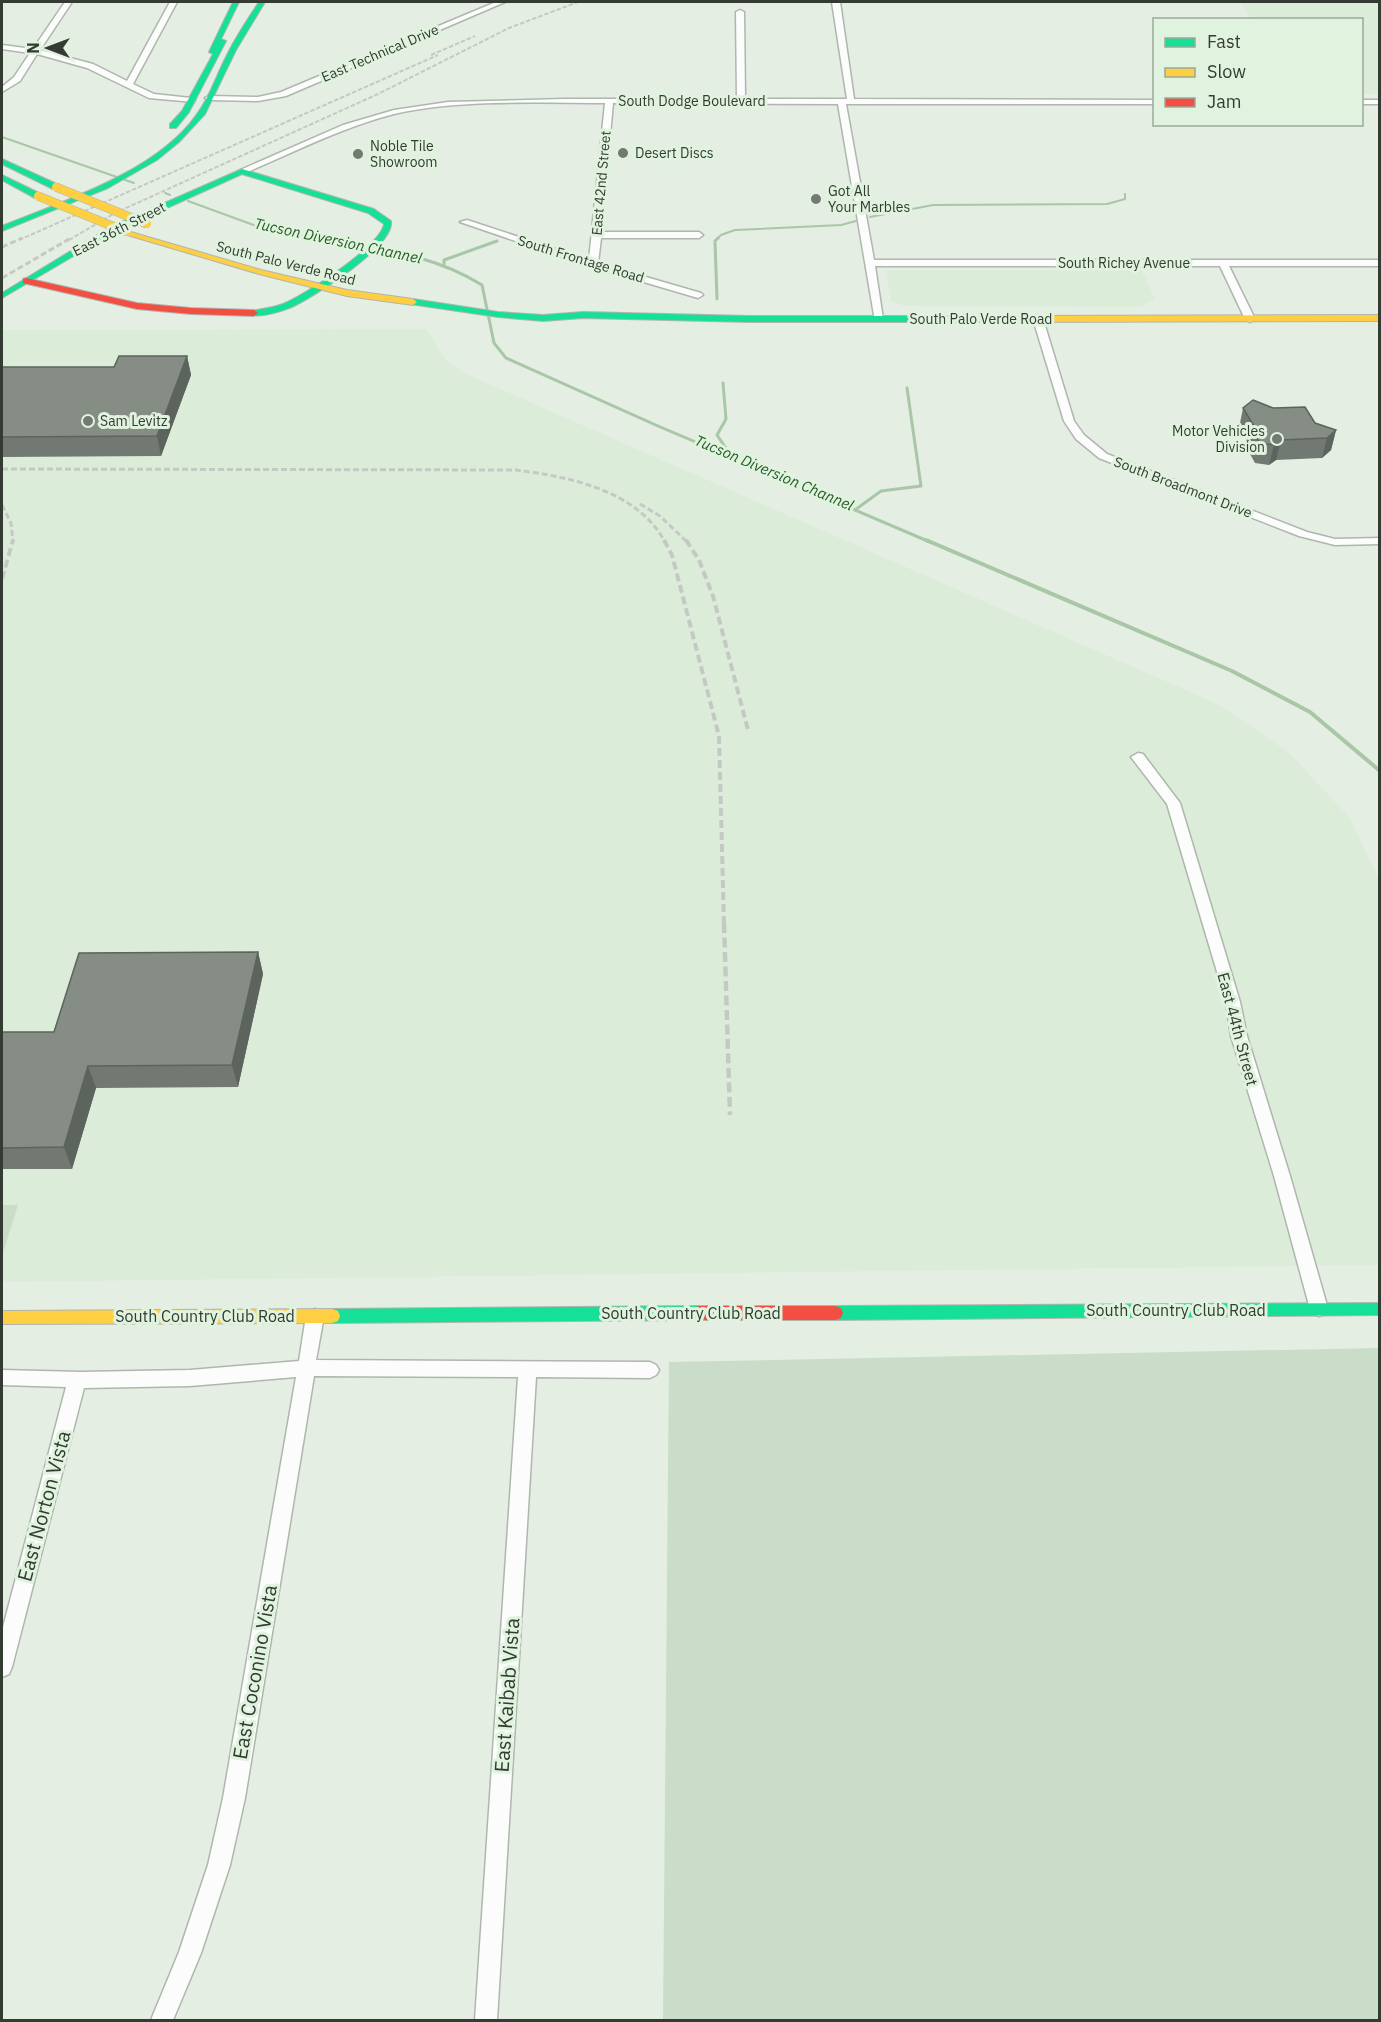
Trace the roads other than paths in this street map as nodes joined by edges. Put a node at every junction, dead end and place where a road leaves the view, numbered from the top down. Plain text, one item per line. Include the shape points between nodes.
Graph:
1 (68, 2) edge
2 (174, 2) edge
3 (236, 2) edge
4 (251, 2) edge
5 (262, 2) edge
6 (501, 2) edge
7 (836, 2) edge
8 (274, 10) dead end
9 (740, 12) dead end
10 (2, 46) edge
11 (36, 52) junction
12 (204, 73) junction
13 (222, 74) junction
14 (129, 84) junction
15 (3, 90) edge
16 (210, 98) junction
17 (2, 100) edge
18 (191, 100) junction
19 (609, 101) junction
20 (741, 101) junction
21 (846, 102) junction
22 (1153, 102) edge
23 (1363, 102) edge
24 (1380, 102) edge
25 (2, 161) edge
26 (137, 167) junction
27 (242, 171) junction
28 (2, 177) edge
29 (97, 182) junction
30 (2, 218) edge
31 (464, 222) dead end
32 (2, 229) edge
33 (597, 235) junction
34 (699, 235) dead end
35 (869, 263) junction
36 (1223, 263) junction
37 (1380, 263) edge
38 (593, 264) junction
39 (259, 272) junction
40 (333, 276) junction
41 (26, 281) junction
42 (316, 287) junction
43 (698, 295) dead end
44 (2, 296) edge
45 (512, 309) junction
46 (219, 312) junction
47 (1380, 318) edge
48 (878, 319) junction
49 (1038, 319) junction
50 (1250, 319) junction
51 (1380, 541) edge
52 (1138, 757) dead end
53 (1319, 1309) junction
54 (1380, 1309) edge
55 (315, 1316) junction
56 (2, 1318) edge
57 (308, 1368) junction
58 (527, 1370) junction
59 (650, 1371) dead end
60 (2, 1377) edge
61 (77, 1379) junction
62 (2, 1667) edge
63 (162, 2020) edge
64 (486, 2020) edge

1 - 11 street
2 - 14 street
3 - 12 main road
4 - 12 main road via 218,46
5 - 13 main road via 228,57
6 - 16 street, East Technical Drive via 283,94 258,99
7 - 21 street
8 - 13 main road via 237,50
9 - 20 street
10 - 11 street
11 - 14 street via 90,66
11 - 15 street via 17,79
12 - 18 main road
13 - 16 main road
14 - 18 street via 152,96
15 - 17 street via 6,93
16 - 26 main road via 185,132
18 - 26 main road via 198,102 199,108 188,125
18 - 29 main road via 163,136
19 - 20 street, South Dodge Boulevard
19 - 27 street, South Dodge Boulevard via 448,104 393,112 346,126
19 - 33 street, East 42nd Street
20 - 21 street, South Dodge Boulevard
21 - 22 street, South Dodge Boulevard
21 - 35 street
23 - 24 street
25 - 40 main road, South Palo Verde Road, bridge via 56,188 147,224
26 - 29 main road
27 - 40 main road via 371,211 388,223 378,243
27 - 41 main road, East 36th Street via 97,238
28 - 39 main road, South Palo Verde Road, bridge via 127,232
29 - 30 main road
29 - 32 main road
31 - 38 street, South Frontage Road
33 - 34 street
33 - 38 street, East 42nd Street
35 - 36 street, South Richey Avenue
35 - 48 street
36 - 37 street, South Richey Avenue
36 - 50 street
38 - 43 street, South Frontage Road
39 - 42 main road, South Palo Verde Road
39 - 46 main road via 279,293 267,303
40 - 42 main road
40 - 45 main road, South Palo Verde Road
41 - 44 main road, East 36th Street
41 - 46 main road via 137,306
42 - 45 main road, South Palo Verde Road via 461,309
42 - 46 main road via 299,300 275,310
45 - 48 main road, South Palo Verde Road via 572,308 583,315 675,318
47 - 50 main road, South Palo Verde Road
48 - 49 main road, South Palo Verde Road
49 - 50 main road, South Palo Verde Road
49 - 51 street, South Broadmont Drive via 1069,421 1080,437 1103,456 1303,534 1335,542
52 - 53 street, East 44th Street via 1173,803
53 - 54 main road, South Country Club Road
53 - 55 main road, South Country Club Road
55 - 56 main road, South Country Club Road
55 - 57 street, East Coconino Vista
57 - 58 street
57 - 61 street via 190,1378
57 - 63 street, East Coconino Vista via 219,1865 190,1953
58 - 59 street
58 - 64 street, East Kaibab Vista
60 - 61 street
61 - 62 street, East Norton Vista

